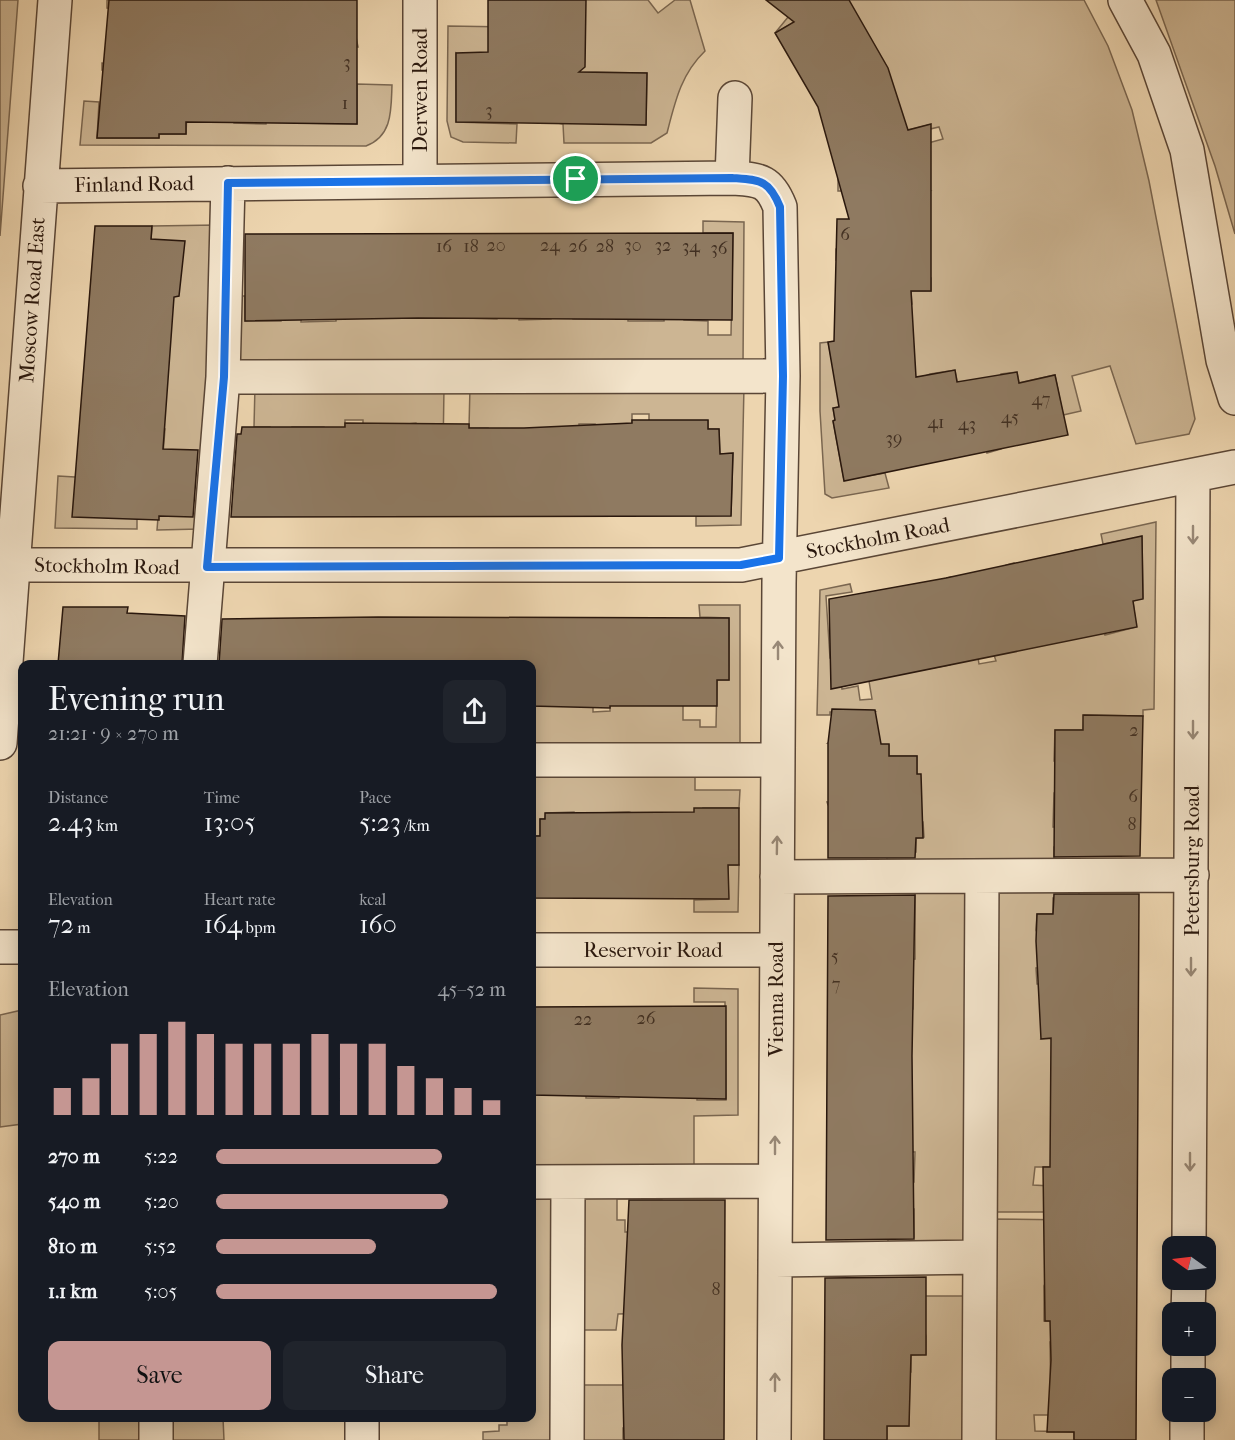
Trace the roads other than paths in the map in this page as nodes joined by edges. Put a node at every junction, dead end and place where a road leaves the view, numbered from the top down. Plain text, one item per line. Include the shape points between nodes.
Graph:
1 (55, 0) edge
2 (420, 0) edge
3 (1125, 0) edge
4 (735, 98) dead end
5 (732, 178) junction
6 (420, 181) junction
7 (228, 183) junction
8 (768, 185) joint
9 (40, 186) junction
10 (783, 376) junction
11 (224, 377) junction
12 (1235, 398) edge
13 (1235, 467) edge
14 (1193, 476) junction
15 (779, 558) junction
16 (13, 565) junction
17 (207, 567) junction
18 (200, 660) edge
19 (0, 743) edge
20 (536, 760) edge
21 (778, 760) junction
22 (1192, 875) junction
23 (982, 876) junction
24 (777, 877) junction
25 (0, 947) edge
26 (18, 948) edge
27 (536, 950) edge
28 (776, 950) junction
29 (774, 1181) junction
30 (536, 1182) edge
31 (568, 1182) junction
32 (1189, 1236) edge
33 (980, 1257) junction
34 (776, 1260) junction
35 (156, 1422) edge
36 (362, 1422) edge
37 (1187, 1422) edge
38 (156, 1440) edge
39 (362, 1440) edge
40 (567, 1440) edge
41 (774, 1440) edge
42 (979, 1440) edge
43 (1187, 1440) edge

1 - 9 street, Moscow Road East
2 - 6 street, Derwen Road
3 - 12 street via 1154,54 1187,150 1223,360
4 - 5 street
5 - 6 street, Finland Road
5 - 8 street, Finland Road
6 - 7 street, Finland Road
7 - 9 street, Finland Road
7 - 11 street
8 - 10 street, Vienna Road via 780,207
9 - 16 street, Moscow Road East
10 - 11 street
10 - 15 street, Vienna Road
11 - 17 street
13 - 14 street, Stockholm Road
14 - 15 street, Stockholm Road
14 -> 22 street, Petersburg Road
15 - 17 street, Stockholm Road via 741,565
21 -> 15 street, Vienna Road
16 - 17 street, Stockholm Road
16 - 19 street, Moscow Road East
17 - 18 street
20 - 21 street
24 -> 21 street, Vienna Road
22 - 23 street
22 -> 32 street, Petersburg Road
23 - 24 street
23 - 33 street
24 - 28 street, Vienna Road
25 - 26 street
27 - 28 street, Reservoir Road
29 -> 28 street, Vienna Road
29 - 31 street
29 - 34 street, Vienna Road
30 - 31 street
31 - 40 street
33 - 34 street
33 - 42 street
41 -> 34 street, Vienna Road
35 - 38 street
36 - 39 street
37 - 43 street

